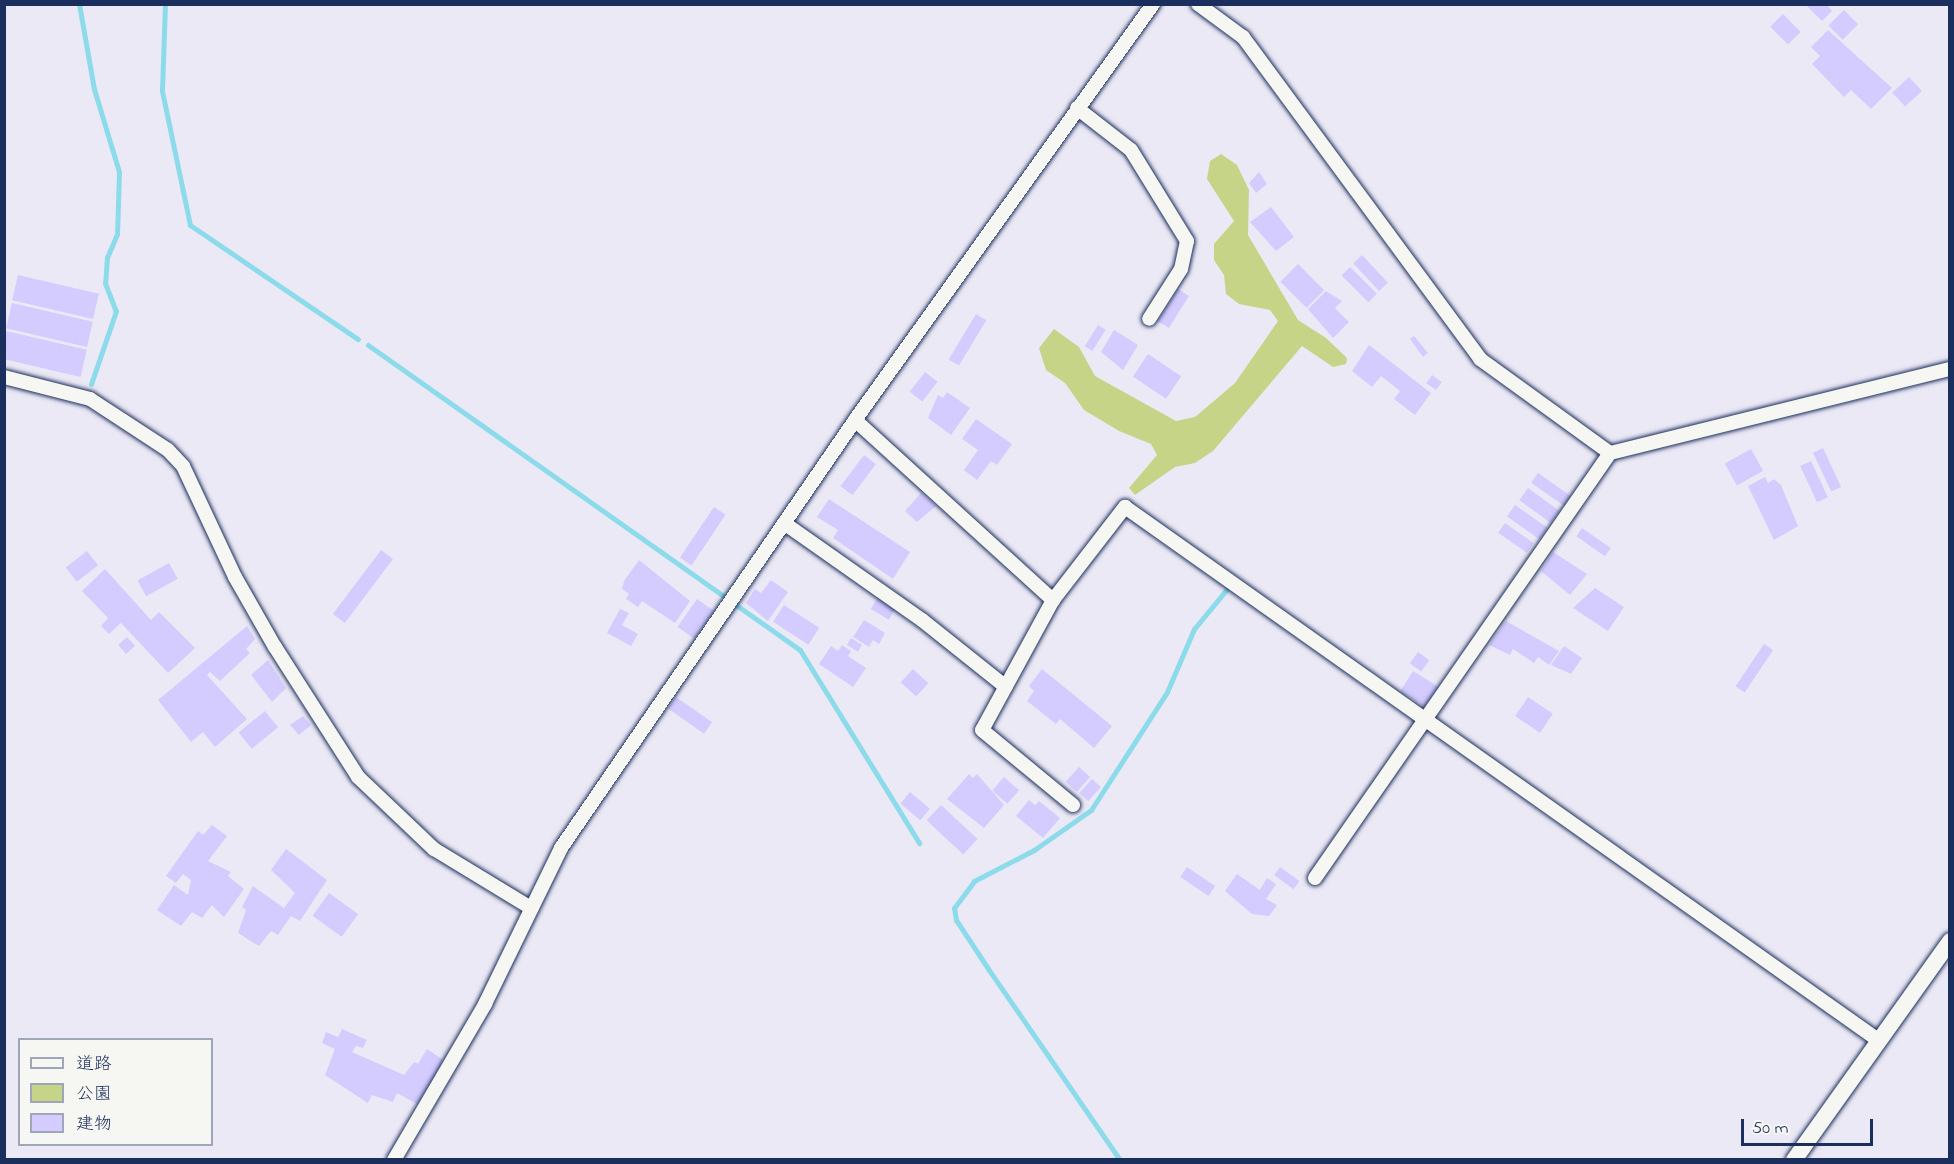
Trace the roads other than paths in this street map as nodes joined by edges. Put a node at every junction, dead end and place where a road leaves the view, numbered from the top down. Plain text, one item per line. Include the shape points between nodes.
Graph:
1 (1153, 4) edge
2 (1198, 4) edge
3 (1077, 108) junction
4 (1149, 319) dead end
5 (1950, 369) edge
6 (4, 377) edge
7 (855, 420) junction
8 (1610, 453) junction
9 (784, 523) junction
10 (1053, 600) junction
11 (1006, 687) junction
12 (1425, 723) junction
13 (1073, 805) dead end
14 (1315, 878) dead end
15 (531, 908) junction
16 (1950, 941) edge
17 (1878, 1040) junction
18 (394, 1160) edge
19 (1794, 1160) edge

1 - 3 street
2 - 8 street via 1243,37 1480,359
3 - 4 street via 1131,150 1187,241 1181,269
3 - 7 street
5 - 8 street
6 - 15 street via 90,399 168,450 183,466 235,577 275,647 358,777 434,849 475,879
7 - 9 street
7 - 10 street
8 - 12 street
9 - 11 street via 922,620
9 - 15 street via 561,848
10 - 11 street
10 - 12 street via 1125,507
11 - 13 street via 982,730
12 - 14 street
12 - 17 street
15 - 18 street via 485,1004
16 - 17 street
17 - 19 street

